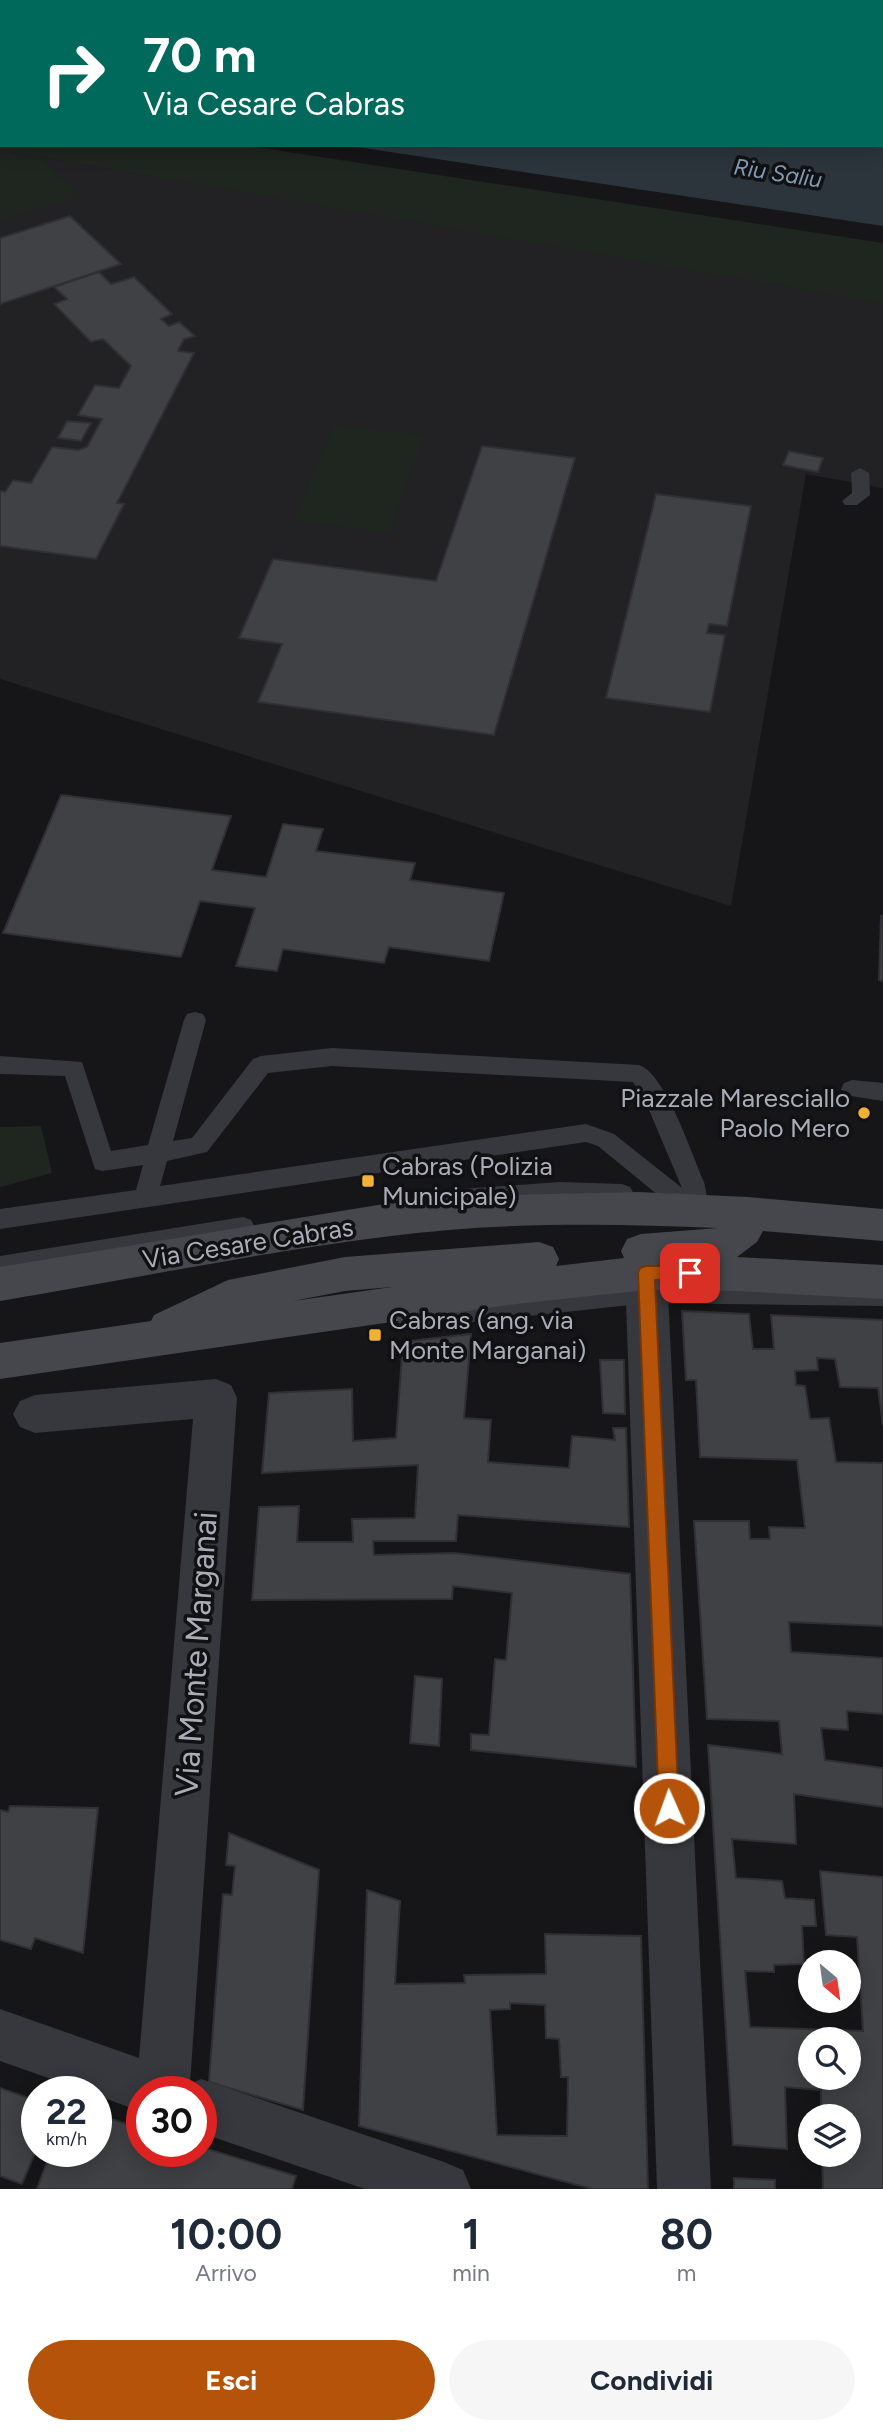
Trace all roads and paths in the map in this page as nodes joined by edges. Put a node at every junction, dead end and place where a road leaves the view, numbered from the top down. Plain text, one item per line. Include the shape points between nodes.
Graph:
1 (860, 473) dead end
2 (851, 501) dead end
3 (195, 1020) dead end
4 (0, 1065) edge
5 (852, 1089) dead end
6 (883, 1092) edge
7 (158, 1153) junction
8 (145, 1198) junction
9 (689, 1202) junction
10 (748, 1213) junction
11 (883, 1215) edge
12 (0, 1219) edge
13 (883, 1225) edge
14 (0, 1266) edge
15 (883, 1282) edge
16 (647, 1283) junction
17 (0, 1284) edge
18 (883, 1296) edge
19 (145, 1341) junction
20 (0, 1361) edge
21 (0, 1374) edge
22 (35, 1414) dead end
23 (0, 2035) edge
24 (161, 2076) edge
25 (126, 2079) edge
26 (217, 2111) edge
27 (444, 2189) edge
28 (684, 2189) edge

1 - 2 lane via 861,495
3 - 7 lane
4 - 7 lane via 74,1068 103,1162
5 - 6 lane
7 - 8 lane
7 - 9 lane via 199,1146 261,1065 332,1057 639,1074 669,1125
8 - 9 lane via 586,1133 606,1140
8 - 12 lane
9 - 10 main road, Via Cesare Cabras
9 - 11 lane
9 - 14 lane via 560,1191 382,1205
9 - 17 main road, Via Cesare Cabras via 384,1220
10 - 13 main road, Via Cesare Cabras
10 - 19 main road, Via Cesare Cabras via 743,1230 727,1244 345,1274 228,1297
15 - 16 main road, Via Cesare Cabras via 734,1274
16 - 18 lane
16 - 19 main road, Via Cesare Cabras via 516,1287
16 - 21 lane via 504,1307
16 - 28 street
19 - 20 main road, Via Cesare Cabras
22 - 24 street, Via Monte Marganai via 216,1398
23 - 25 street
26 - 27 street

